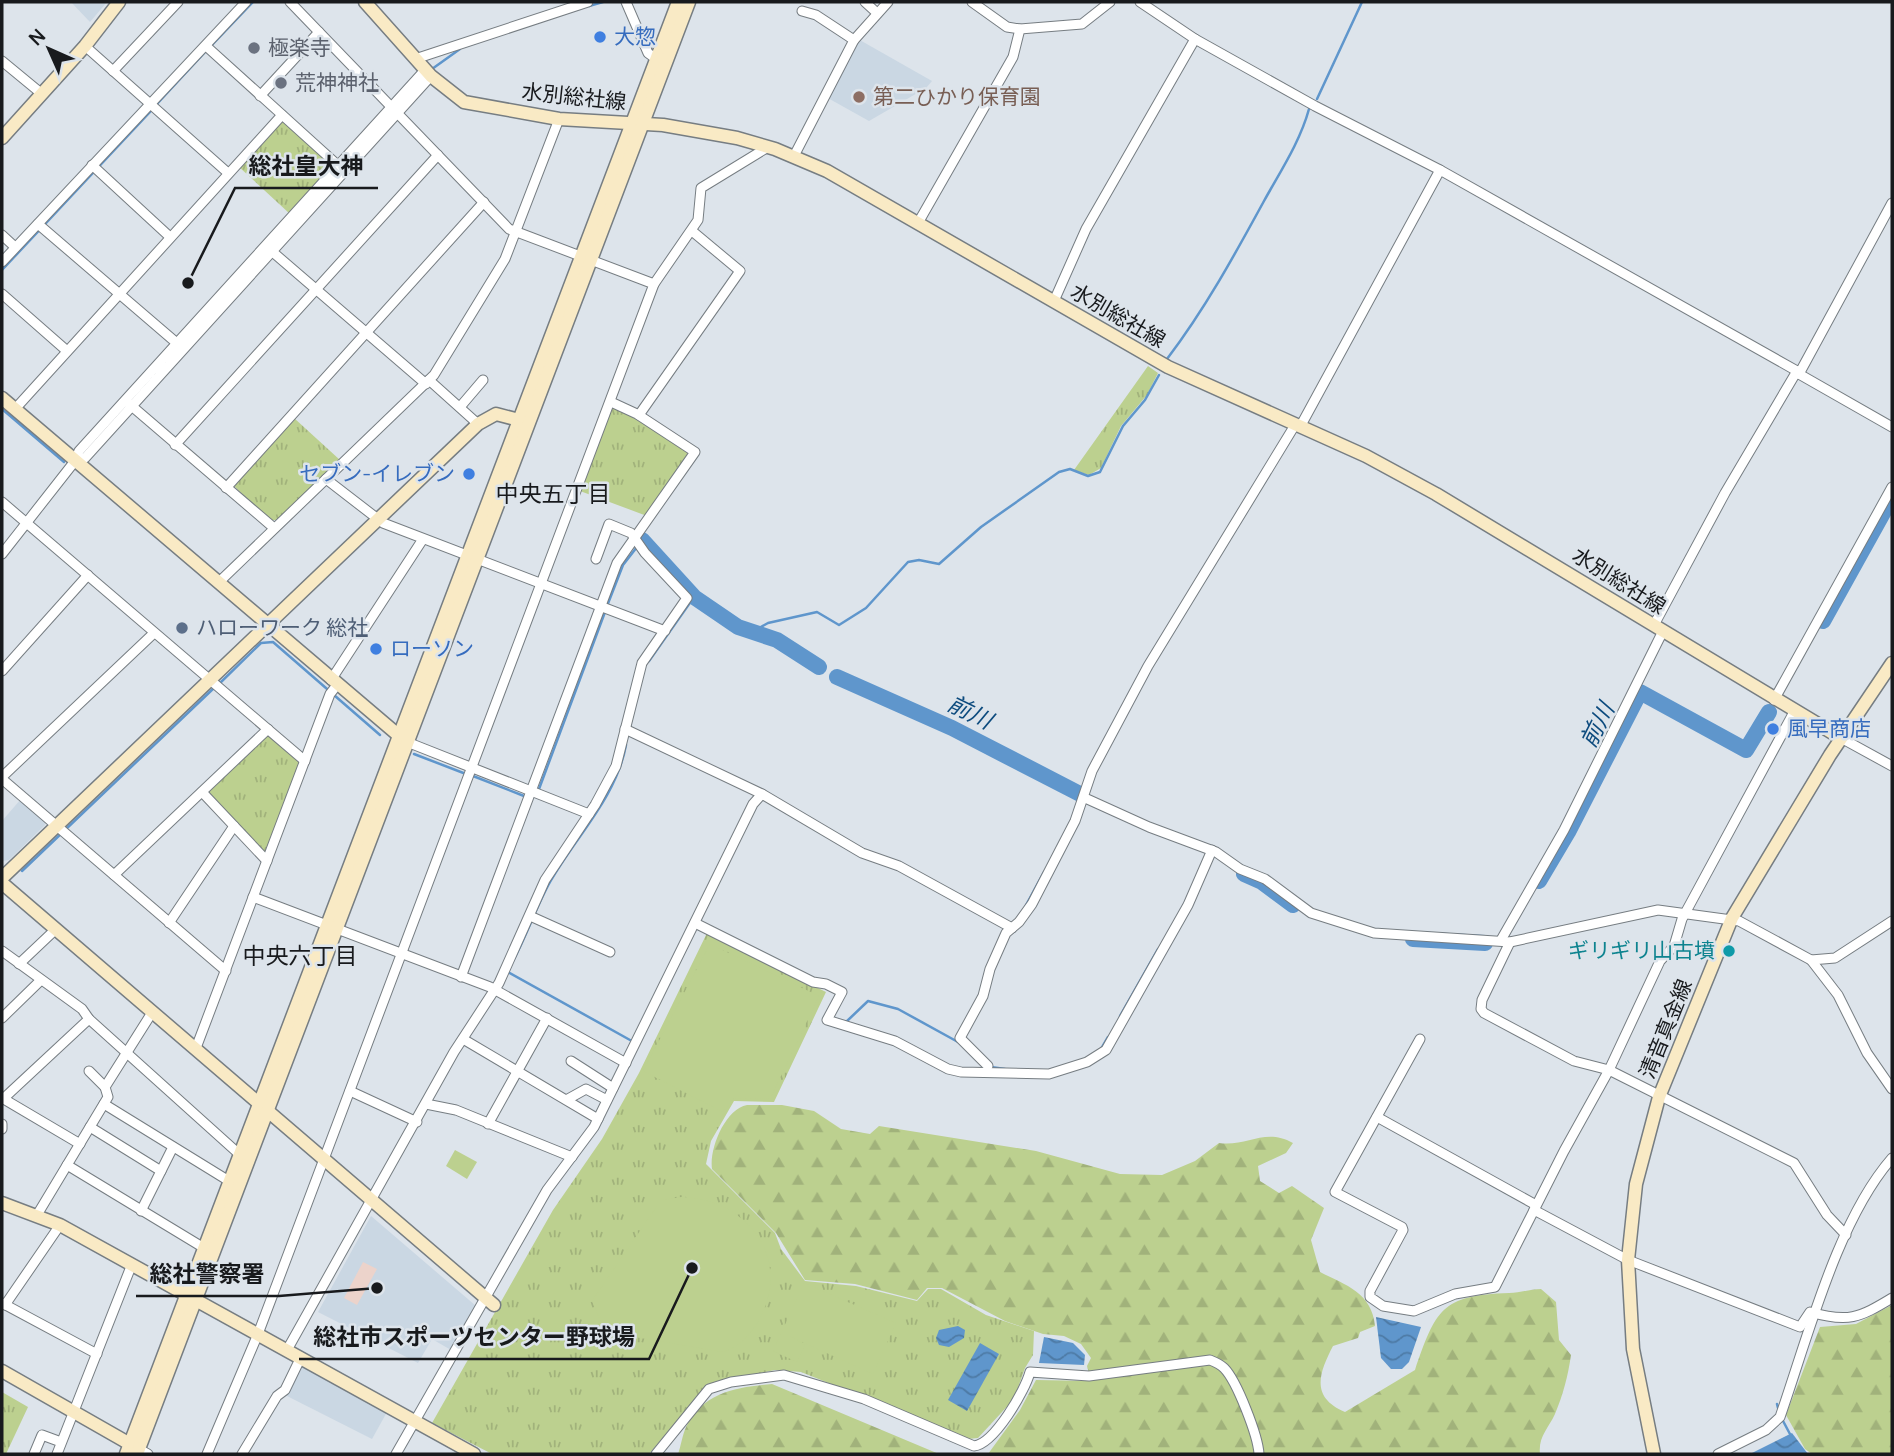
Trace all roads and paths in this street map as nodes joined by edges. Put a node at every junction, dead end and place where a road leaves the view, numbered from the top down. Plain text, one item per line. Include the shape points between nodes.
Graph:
1 (119, 2) edge
2 (178, 2) edge
3 (246, 2) edge
4 (290, 2) edge
5 (365, 2) edge
6 (588, 2) edge
7 (626, 2) edge
8 (678, 2) edge
9 (689, 2) edge
10 (865, 2) edge
11 (888, 2) edge
12 (972, 2) edge
13 (1110, 2) edge
14 (1140, 2) edge
15 (558, 6) edge
16 (802, 11) dead end
17 (877, 13) junction
18 (1020, 29) junction
19 (319, 32) junction
20 (1195, 39) junction
21 (854, 40) junction
22 (85, 46) junction
23 (207, 47) junction
24 (655, 58) junction
25 (415, 59) junction
26 (2, 61) edge
27 (113, 71) junction
28 (428, 73) junction
29 (42, 94) junction
30 (260, 96) junction
31 (149, 105) junction
32 (394, 109) junction
33 (282, 115) junction
34 (559, 119) junction
35 (636, 123) junction
36 (2, 138) edge
37 (768, 147) junction
38 (438, 155) junction
39 (794, 156) junction
40 (95, 168) junction
41 (341, 168) junction
42 (1440, 170) junction
43 (228, 173) junction
44 (484, 202) junction
45 (1892, 203) edge
46 (918, 223) junction
47 (41, 226) junction
48 (692, 231) junction
49 (515, 232) junction
50 (2, 235) edge
51 (170, 237) junction
52 (15, 247) junction
53 (268, 248) junction
54 (585, 258) junction
55 (2, 262) edge
56 (654, 284) junction
57 (316, 289) junction
58 (2, 294) edge
59 (119, 294) junction
60 (1054, 301) junction
61 (366, 332) junction
62 (179, 345) junction
63 (67, 351) junction
64 (1798, 372) junction
65 (483, 380) dead end
66 (427, 382) junction
67 (2, 398) edge
68 (128, 402) junction
69 (611, 402) junction
70 (460, 407) junction
71 (15, 409) junction
72 (639, 415) junction
73 (523, 421) junction
74 (478, 424) junction
75 (1298, 426) junction
76 (1892, 427) edge
77 (175, 445) junction
78 (75, 461) junction
79 (326, 479) junction
80 (1892, 487) edge
81 (226, 488) junction
82 (2, 502) edge
83 (376, 519) junction
84 (26, 523) junction
85 (274, 528) junction
86 (423, 539) junction
87 (637, 541) junction
88 (2, 554) edge
89 (471, 558) junction
90 (596, 559) dead end
91 (88, 575) junction
92 (218, 583) junction
93 (542, 584) junction
94 (604, 608) junction
95 (266, 625) junction
96 (1658, 628) junction
97 (664, 631) junction
98 (154, 633) junction
99 (1892, 663) edge
100 (2, 671) edge
101 (214, 684) junction
102 (333, 688) junction
103 (1774, 700) junction
104 (1794, 712) junction
105 (268, 729) junction
106 (627, 730) junction
107 (1841, 738) junction
108 (402, 739) junction
109 (305, 761) junction
110 (1892, 766) edge
111 (470, 773) junction
112 (2, 778) edge
113 (202, 792) junction
114 (531, 792) junction
115 (762, 794) junction
116 (1085, 798) junction
117 (589, 814) junction
118 (234, 826) junction
119 (61, 830) junction
120 (1212, 850) junction
121 (267, 861) junction
122 (114, 875) junction
123 (2, 880) edge
124 (253, 897) junction
125 (1685, 915) junction
126 (533, 917) junction
127 (1732, 918) junction
128 (1892, 921) edge
129 (170, 923) junction
130 (695, 923) junction
131 (331, 927) junction
132 (1012, 928) junction
133 (56, 929) junction
134 (1505, 941) junction
135 (2, 951) edge
136 (610, 952) dead end
137 (402, 954) junction
138 (1811, 960) junction
139 (19, 964) junction
140 (226, 971) junction
141 (461, 977) junction
142 (41, 980) junction
143 (497, 990) junction
144 (153, 1011) junction
145 (2, 1018) edge
146 (547, 1018) junction
147 (89, 1019) junction
148 (1420, 1039) dead end
149 (465, 1040) junction
150 (196, 1048) junction
151 (127, 1052) junction
152 (571, 1061) dead end
153 (626, 1063) junction
154 (988, 1066) dead end
155 (1609, 1070) junction
156 (89, 1071) dead end
157 (517, 1071) junction
158 (105, 1087) junction
159 (613, 1088) junction
160 (1892, 1089) edge
161 (350, 1091) junction
162 (1659, 1097) junction
163 (3, 1098) edge
164 (568, 1099) junction
165 (607, 1100) junction
166 (104, 1104) junction
167 (428, 1105) junction
168 (263, 1106) junction
169 (1377, 1117) junction
170 (598, 1119) junction
171 (417, 1122) junction
172 (488, 1124) junction
173 (90, 1127) junction
174 (80, 1144) junction
175 (173, 1147) junction
176 (239, 1154) junction
177 (572, 1157) junction
178 (324, 1158) junction
179 (1892, 1158) edge
180 (67, 1165) junction
181 (161, 1171) junction
182 (229, 1181) junction
183 (372, 1198) junction
184 (2, 1203) edge
185 (1535, 1207) junction
186 (141, 1210) junction
187 (37, 1215) junction
188 (60, 1225) junction
189 (1846, 1234) junction
190 (204, 1248) junction
191 (1628, 1260) junction
192 (132, 1265) junction
193 (191, 1297) junction
194 (1892, 1298) edge
195 (490, 1301) junction
196 (4, 1304) edge
197 (1816, 1314) junction
198 (258, 1334) junction
199 (287, 1350) junction
200 (97, 1354) junction
201 (301, 1357) junction
202 (2, 1371) edge
203 (73, 1411) junction
204 (415, 1422) junction
205 (61, 1442) junction
206 (136, 1451) edge
207 (34, 1454) edge
208 (57, 1454) edge
209 (207, 1454) edge
210 (242, 1454) edge
211 (396, 1454) edge
212 (474, 1454) edge
213 (656, 1454) edge
214 (1259, 1454) edge
215 (1654, 1454) edge
216 (1718, 1454) edge

1 - 22 street
2 - 27 street
3 - 23 street
4 - 19 street
5 - 25 street, 水別総社線
6 - 15 street
7 - 24 street via 648,53
8 - 24 street
9 - 35 street
10 - 17 street
11 - 17 street
12 - 18 street via 1000,23
13 - 18 street via 1082,24
14 - 20 street
15 - 25 street
16 - 21 street
17 - 21 street
18 - 46 street via 1013,57
19 - 30 street
19 - 32 street
20 - 42 street
20 - 60 street via 1086,229
21 - 39 street
22 - 27 street
22 - 29 street
23 - 30 street
23 - 31 street
24 - 35 street
25 - 28 street, 水別総社線
26 - 29 street
27 - 31 street
28 - 32 street
28 - 34 street, 水別総社線 via 464,102
29 - 36 street
30 - 33 street
31 - 40 street
31 - 43 street
32 - 38 street
32 - 41 street
33 - 41 street
33 - 43 street
34 - 35 street, 水別総社線
34 - 49 street
35 - 37 street, 水別総社線
35 - 54 street
37 - 39 street, 水別総社線
37 - 48 street via 701,188 698,220
38 - 44 street
38 - 57 street
39 - 46 street, 水別総社線
40 - 47 street
40 - 51 street
41 - 53 street
42 - 64 street
42 - 75 street
43 - 51 street
44 - 49 street
44 - 61 street
45 - 64 street
46 - 60 street, 水別総社線
47 - 52 street
47 - 59 street
48 - 56 street
48 - 72 street via 740,271
49 - 54 street
49 - 66 street via 505,259
50 - 52 street
51 - 59 street
52 - 55 street
53 - 57 street
53 - 62 street
54 - 56 street
54 - 73 street
56 - 69 street
57 - 61 street
57 - 77 street
58 - 63 street
59 - 62 street
59 - 63 street
60 - 75 street, 水別総社線 via 1168,367
61 - 66 street
61 - 81 street
62 - 68 street
63 - 71 street
64 - 76 street
64 - 96 street via 1725,494
65 - 70 street
66 - 70 street
66 - 79 street
67 - 71 street
68 - 77 street
68 - 78 street via 85,457
69 - 72 street
69 - 93 street
70 - 74 street
71 - 78 street
72 - 87 street via 695,453
73 - 74 street via 496,414
73 - 89 street
74 - 83 street
75 - 96 street, 水別総社線 via 1436,494
75 - 116 street via 1149,666 1092,771
77 - 81 street
78 - 84 street
78 - 92 street
79 - 83 street
79 - 85 street
80 - 103 street
81 - 85 street
82 - 84 street
83 - 86 street
83 - 95 street
84 - 88 street
84 - 91 street
85 - 92 street
86 - 89 street
86 - 102 street
87 - 90 street via 631,533 609,524
87 - 94 street via 617,563
87 - 97 street via 687,598
89 - 93 street
89 - 108 street
91 - 98 street
91 - 100 street
92 - 95 street
93 - 94 street
93 - 111 street
94 - 97 street
94 - 114 street
95 - 101 street
95 - 102 street
96 - 103 street, 水別総社線
96 - 134 street via 1564,830
97 - 106 street via 642,663
98 - 101 street
98 - 112 street
99 - 107 street, 清音真金線
101 - 105 street
101 - 119 street
102 - 108 street
102 - 109 street
103 - 104 street, 水別総社線
104 - 107 street, 水別総社線
104 - 125 street
105 - 109 street
105 - 113 street
106 - 115 street
106 - 117 street via 617,766
107 - 110 street
107 - 127 street, 清音真金線
108 - 111 street
108 - 131 street
109 - 121 street
111 - 114 street
111 - 137 street
112 - 119 street
113 - 118 street
113 - 122 street
114 - 117 street
114 - 141 street
115 - 130 street
115 - 132 street via 862,853 900,866
116 - 120 street
116 - 132 street via 1032,904
117 - 126 street via 545,880
118 - 121 street
118 - 129 street
119 - 122 street
119 - 123 street
120 - 130 street via 1188,905 1105,1049 1087,1062 1049,1074 954,1072 895,1041 827,1020 842,992
120 - 134 street via 1265,879 1311,913 1374,933
121 - 124 street
122 - 129 street
123 - 133 street
124 - 131 street
124 - 140 street
125 - 127 street
125 - 134 street via 1658,910
125 - 155 street via 1674,946 1660,961
126 - 136 street
126 - 143 street
127 - 138 street
127 - 162 street, 清音真金線
128 - 138 street via 1835,958
129 - 140 street
130 - 153 street
131 - 137 street
131 - 168 street
132 - 154 street via 960,1038
133 - 139 street
133 - 144 street
134 - 155 street via 1481,1009 1574,1061
135 - 139 street
137 - 141 street
137 - 161 street
138 - 160 street via 1838,995 1867,1053
139 - 142 street
140 - 150 street
141 - 143 street
142 - 145 street
142 - 147 street
143 - 146 street
143 - 149 street
144 - 150 street
144 - 151 street
146 - 153 street
146 - 157 street
147 - 151 street
147 - 163 street
148 - 169 street
149 - 157 street
149 - 167 street
150 - 168 street
151 - 158 street
151 - 176 street
152 - 159 street
153 - 159 street
155 - 162 street
155 - 185 street
156 - 158 street
157 - 164 street
157 - 172 street
158 - 166 street via 108,1097
159 - 165 street
161 - 171 street
161 - 178 street
162 - 189 street via 1794,1163 1827,1216
162 - 191 street, 清音真金線 via 1636,1184
163 - 174 street
164 - 165 street via 586,1089
164 - 170 street
165 - 170 street
166 - 173 street
166 - 175 street
167 - 171 street
167 - 172 street via 456,1110
168 - 176 street
168 - 178 street
168 - 193 street
169 - 185 street
169 - 185 street via 1335,1192 1403,1230 1370,1291 1374,1301 1415,1311 1470,1290 1491,1290
170 - 177 street
171 - 183 street
172 - 177 street
173 - 174 street
173 - 181 street
174 - 180 street
175 - 181 street
175 - 182 street
176 - 182 street
177 - 195 street via 547,1190
178 - 183 street
178 - 198 street
179 - 189 street via 1870,1184
180 - 186 street
180 - 187 street
181 - 186 street
182 - 190 street
183 - 195 street
183 - 199 street
184 - 187 street
185 - 191 street
186 - 190 street
187 - 188 street
188 - 192 street
188 - 196 street
189 - 197 street
190 - 193 street
191 - 197 street via 1800,1327 1810,1312
191 - 215 street, 清音真金線 via 1633,1349
192 - 193 street
192 - 200 street
193 - 198 street
193 - 206 street
194 - 197 street via 1858,1317 1842,1320
195 - 204 street
196 - 200 street
197 - 216 street via 1780,1417 1766,1430
198 - 199 street
198 - 209 street
199 - 201 street
200 - 203 street
201 - 204 street
201 - 210 street
202 - 203 street
203 - 205 street
203 - 206 street
204 - 211 street
204 - 212 street
205 - 207 street via 42,1435
205 - 208 street
213 - 214 street via 702,1394 731,1382 784,1375 806,1380 864,1399 974,1446 987,1438 1021,1399 1030,1372 1088,1376 1210,1360 1230,1377

